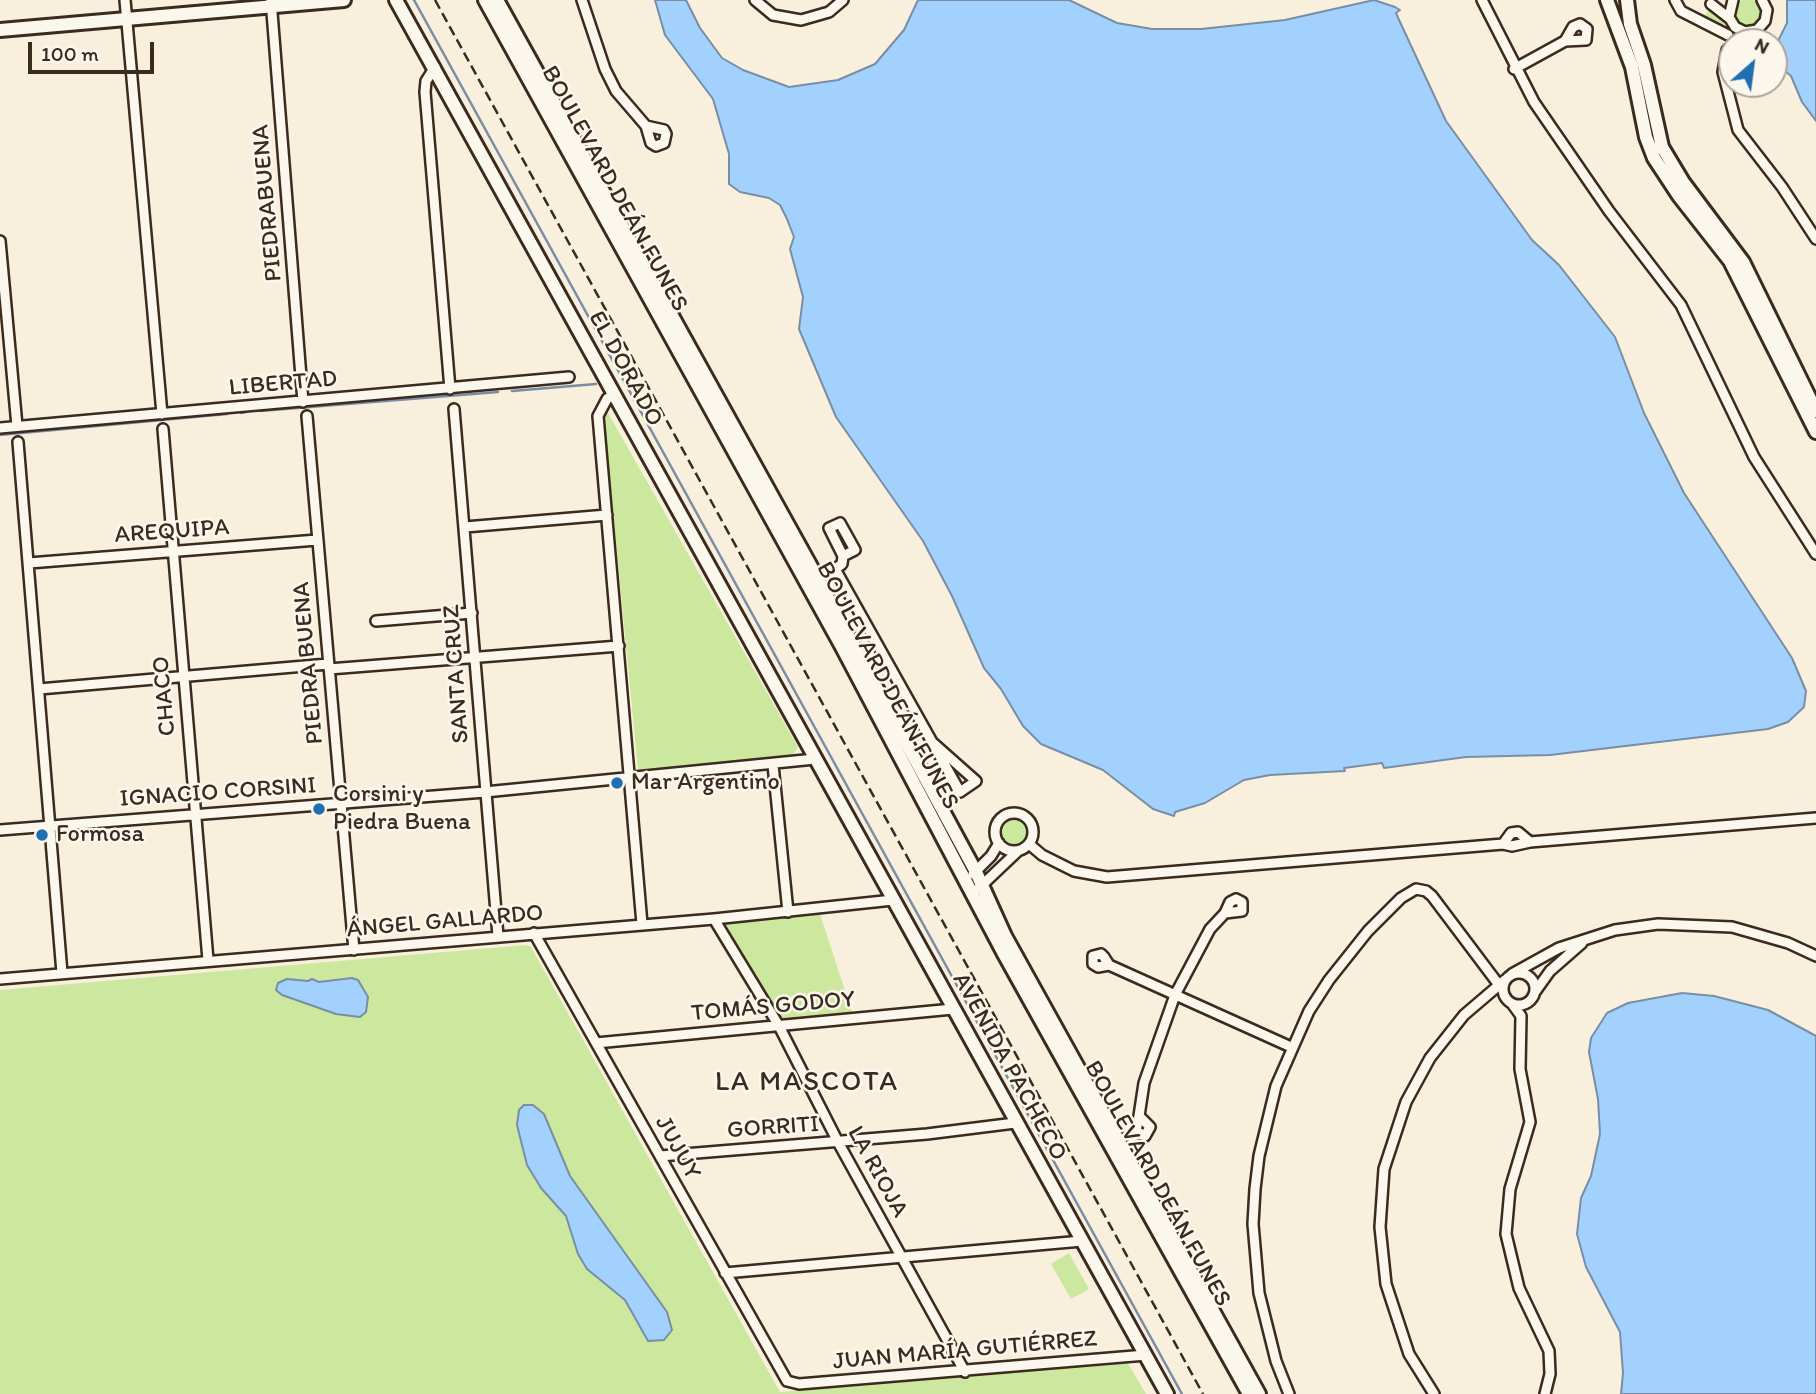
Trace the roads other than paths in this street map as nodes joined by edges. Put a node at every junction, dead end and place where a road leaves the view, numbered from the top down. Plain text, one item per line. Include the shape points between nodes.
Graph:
1 (125, 0) edge
2 (344, 0) edge
3 (396, 0) edge
4 (485, 0) edge
5 (497, 0) edge
6 (582, 0) edge
7 (755, 0) edge
8 (843, 0) edge
9 (1482, 0) edge
10 (1607, 0) edge
11 (1627, 0) edge
12 (1675, 0) edge
13 (1733, 0) edge
14 (1762, 0) edge
15 (271, 3) edge
16 (1712, 4) dead end
17 (200, 6) edge
18 (127, 18) junction
19 (1729, 18) junction
20 (1729, 28) edge
21 (1738, 28) edge
22 (1757, 28) edge
23 (0, 30) edge
24 (1718, 35) edge
25 (1565, 41) dead end
26 (435, 67) junction
27 (1514, 69) junction
28 (1730, 98) edge
29 (646, 126) dead end
30 (1816, 239) edge
31 (0, 241) edge
32 (569, 377) dead end
33 (450, 389) junction
34 (614, 394) junction
35 (303, 402) junction
36 (454, 409) dead end
37 (1816, 411) edge
38 (162, 414) junction
39 (307, 416) dead end
40 (17, 426) junction
41 (0, 428) edge
42 (163, 429) dead end
43 (1816, 432) edge
44 (18, 442) dead end
45 (607, 515) junction
46 (464, 527) junction
47 (317, 540) junction
48 (172, 550) junction
49 (1816, 554) edge
50 (843, 556) dead end
51 (29, 563) junction
52 (835, 569) junction
53 (817, 578) junction
54 (472, 613) junction
55 (376, 621) dead end
56 (619, 646) junction
57 (475, 657) junction
58 (328, 667) junction
59 (183, 677) junction
60 (39, 690) junction
61 (932, 742) junction
62 (815, 759) junction
63 (773, 765) junction
64 (630, 777) junction
65 (485, 792) junction
66 (340, 802) junction
67 (195, 814) junction
68 (1816, 818) edge
69 (50, 825) junction
70 (0, 830) edge
71 (999, 843) junction
72 (1029, 844) junction
73 (1018, 851) junction
74 (971, 875) junction
75 (978, 889) junction
76 (893, 901) junction
77 (788, 912) junction
78 (1225, 914) dead end
79 (714, 919) junction
80 (642, 924) junction
81 (534, 933) junction
82 (498, 936) junction
83 (1586, 939) junction
84 (354, 950) junction
85 (1816, 956) edge
86 (208, 960) junction
87 (1109, 965) dead end
88 (62, 973) junction
89 (0, 979) edge
90 (1505, 980) junction
91 (1175, 995) junction
92 (1533, 996) junction
93 (1482, 999) junction
94 (1510, 1003) junction
95 (953, 1009) junction
96 (1521, 1025) junction
97 (779, 1026) junction
98 (596, 1043) junction
99 (1291, 1047) junction
100 (1139, 1116) dead end
101 (1016, 1123) junction
102 (838, 1142) junction
103 (660, 1156) junction
104 (1082, 1241) junction
105 (901, 1257) junction
106 (725, 1273) junction
107 (1146, 1355) junction
108 (965, 1371) junction
109 (787, 1381) joint
110 (1167, 1394) edge
111 (1249, 1394) edge
112 (1259, 1394) edge
113 (1289, 1394) edge
114 (1434, 1394) edge
115 (1545, 1394) edge

1 - 18 street
2 - 15 main road
3 - 26 main road, EL DORADO
4 - 74 main road, BOULEVARD DEÁN FUNES
5 - 53 main road, BOULEVARD DEÁN FUNES
6 - 29 street via 605,69
7 - 8 street via 773,15 801,20 829,12
9 - 27 street
10 - 43 main road via 1632,67 1654,158 1730,261
11 - 37 main road via 1662,147 1676,173 1743,262
12 - 24 street via 1681,12
13 - 19 street
14 - 22 street via 1767,10 1765,22
15 - 17 main road
15 - 35 street, PIEDRABUENA
16 - 19 street
17 - 18 main road
18 - 23 main road
18 - 38 street
19 - 20 street
19 - 21 street
25 - 27 street
26 - 33 street via 425,92
26 - 34 main road, EL DORADO
27 - 49 street via 1609,211 1677,299 1754,457
28 - 30 street via 1738,130
31 - 40 street
32 - 33 street, LIBERTAD
33 - 35 street, LIBERTAD
34 - 45 street via 598,416
34 - 62 main road, EL DORADO
35 - 38 street, LIBERTAD
36 - 46 street, SANTA CRUZ
38 - 40 street, LIBERTAD
39 - 47 street, PIEDRA BUENA
40 - 41 street, LIBERTAD
42 - 48 street, CHACO
44 - 51 street
45 - 46 street
45 - 56 street
46 - 54 street, SANTA CRUZ
47 - 48 street, AREQUIPA
47 - 58 street, PIEDRA BUENA
48 - 51 street, AREQUIPA
48 - 59 street, CHACO
50 - 52 street
51 - 60 street
52 - 53 street
52 - 61 street
53 - 74 main road, BOULEVARD DEÁN FUNES
54 - 55 street
54 - 57 street, SANTA CRUZ
56 - 57 street
56 - 64 street
57 - 58 street
57 - 65 street, SANTA CRUZ
58 - 59 street
58 - 66 street, PIEDRA BUENA
59 - 60 street
59 - 67 street, CHACO
60 - 69 street
61 - 61 street via 958,765 976,781 960,792
62 - 63 street, IGNACIO CORSINI
62 - 76 main road, AVENIDA PACHECO
63 - 64 street, IGNACIO CORSINI
63 - 77 street
64 - 65 street, IGNACIO CORSINI
64 - 80 street
65 - 66 street, IGNACIO CORSINI
65 - 82 street, SANTA CRUZ
66 - 67 street, IGNACIO CORSINI
66 - 84 street, PIEDRA BUENA
67 - 69 street, IGNACIO CORSINI
67 - 86 street, CHACO
68 - 72 street via 1530,842 1518,832 1511,833 1503,844 1107,877 1074,871
69 - 70 street, IGNACIO CORSINI
69 - 88 street
71 - 72 street via 997,825 1011,813 1029,820 1033,832
71 - 73 street
71 - 74 street
72 - 73 street
73 - 75 street
74 - 75 main road, BOULEVARD DEÁN FUNES
75 - 111 main road, BOULEVARD DEÁN FUNES via 1003,952
75 - 112 main road, BOULEVARD DEÁN FUNES
76 - 77 street, ÁNGEL GALLARDO
76 - 95 main road, AVENIDA PACHECO
77 - 79 street, ÁNGEL GALLARDO
78 - 91 street via 1210,929
79 - 80 street, ÁNGEL GALLARDO
79 - 97 street, LA RIOJA
80 - 81 street, ÁNGEL GALLARDO
81 - 82 street, ÁNGEL GALLARDO
81 - 98 street, JUJUY
82 - 84 street, ÁNGEL GALLARDO
83 - 85 street via 1637,926 1712,925 1761,934
83 - 90 street via 1548,953
83 - 92 street via 1550,971
84 - 86 street, ÁNGEL GALLARDO
86 - 88 street, ÁNGEL GALLARDO
87 - 91 street
88 - 89 street, ÁNGEL GALLARDO
90 - 92 street via 1522,973 1531,978
90 - 93 street
90 - 94 street via 1502,991
90 - 99 street via 1432,896 1416,889 1389,910 1346,957
91 - 99 street
91 - 100 street via 1144,1083
92 - 94 street via 1523,1005
92 - 96 street
93 - 94 street
93 - 114 street via 1430,1058 1406,1102 1390,1146 1381,1196 1382,1261 1392,1307 1409,1354
94 - 96 street via 1521,1016
95 - 97 street, TOMÁS GODOY
95 - 101 main road, AVENIDA PACHECO
96 - 115 street via 1520,1069 1530,1122 1510,1189 1506,1234 1516,1280 1549,1350
97 - 98 street, TOMÁS GODOY
97 - 102 street, LA RIOJA
98 - 103 street, JUJUY
99 - 113 street via 1261,1144 1253,1224 1259,1293
101 - 102 street, GORRITI
101 - 104 main road, AVENIDA PACHECO
102 - 103 street, GORRITI
102 - 105 street, LA RIOJA
103 - 106 street, JUJUY
104 - 105 street
104 - 107 main road, AVENIDA PACHECO
105 - 106 street
105 - 108 street, LA RIOJA
106 - 109 street, JUJUY
107 - 108 street, JUAN MARÍA GUTIÉRREZ
107 - 110 main road, AVENIDA PACHECO
108 - 109 street, JUAN MARÍA GUTIÉRREZ via 799,1384

